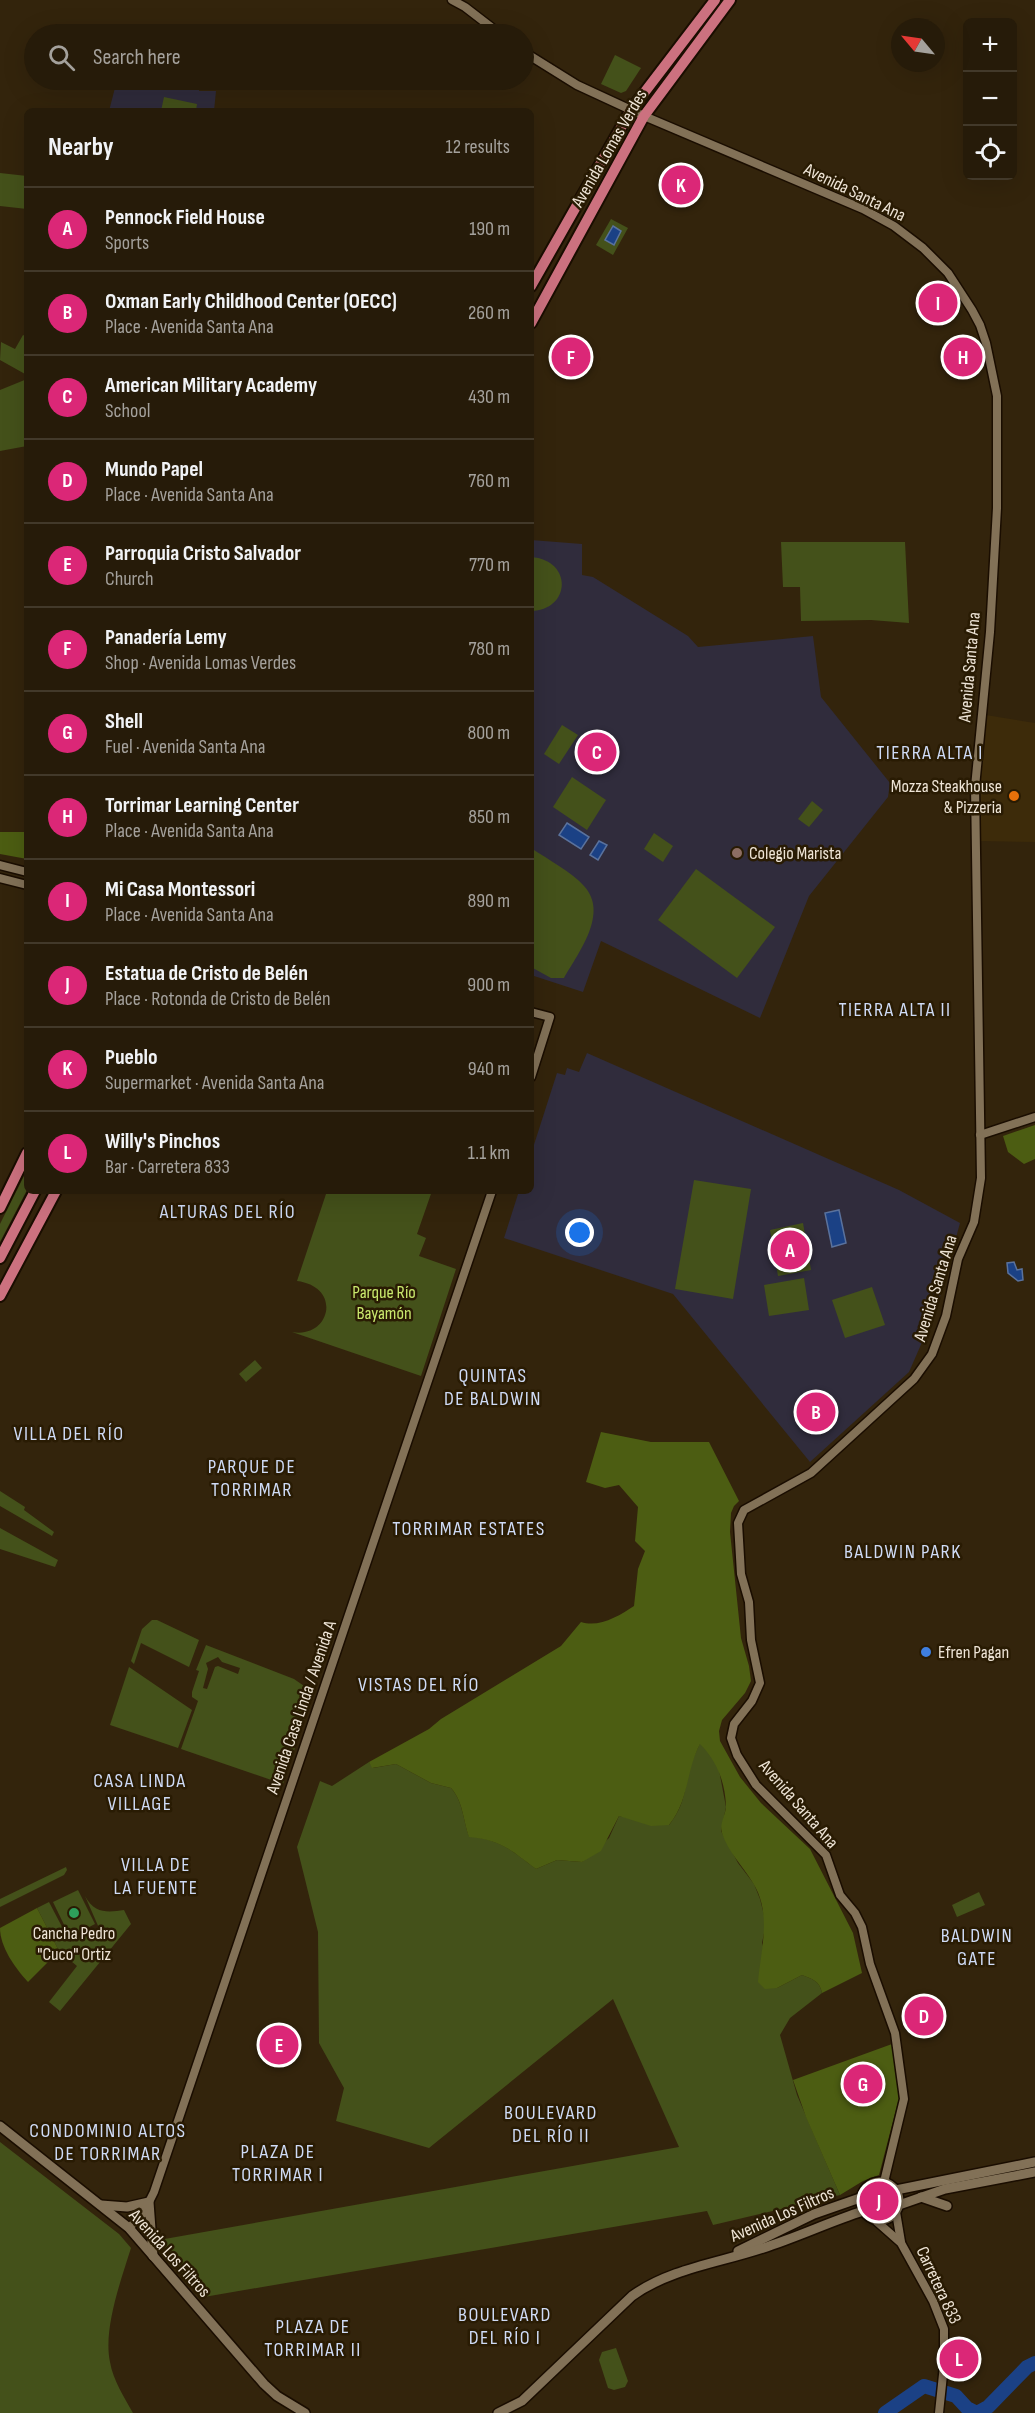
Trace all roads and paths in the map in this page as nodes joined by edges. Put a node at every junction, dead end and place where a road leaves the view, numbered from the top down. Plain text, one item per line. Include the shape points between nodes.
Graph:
1 (452, 0) edge
2 (715, 0) edge
3 (730, 0) edge
4 (487, 24) edge
5 (534, 58) edge
6 (631, 110) junction
7 (644, 116) junction
8 (534, 281) edge
9 (534, 318) edge
10 (0, 865) edge
11 (24, 871) edge
12 (0, 878) edge
13 (24, 884) edge
14 (534, 1013) edge
15 (534, 1068) edge
16 (1035, 1117) edge
17 (980, 1136) junction
18 (24, 1160) edge
19 (33, 1194) edge
20 (54, 1194) edge
21 (491, 1194) edge
22 (0, 1208) edge
23 (0, 1258) edge
24 (0, 1296) edge
25 (0, 2127) edge
26 (1035, 2162) edge
27 (1035, 2172) edge
28 (884, 2182) junction
29 (896, 2190) junction
30 (921, 2196) junction
31 (860, 2198) junction
32 (149, 2202) junction
33 (100, 2205) junction
34 (947, 2206) dead end
35 (897, 2209) junction
36 (863, 2211) junction
37 (875, 2220) junction
38 (129, 2228) junction
39 (901, 2243) junction
40 (153, 2256) junction
41 (717, 2262) junction
42 (305, 2413) edge
43 (498, 2413) edge
44 (939, 2413) edge

1 - 4 street
2 - 6 highway, Avenida Lomas Verdes
3 - 7 highway, Avenida Lomas Verdes
5 - 6 street, Avenida Santa Ana via 577,85
6 - 7 street, Avenida Santa Ana
6 - 8 highway, Avenida Lomas Verdes
7 - 9 highway, Avenida Lomas Verdes
7 - 17 street, Avenida Santa Ana via 863,209 894,226 948,273 972,310 986,343 997,396 990,632 975,787
10 - 11 street
12 - 13 street
14 - 15 street via 550,1017
16 - 17 street
17 - 28 street, Avenida Santa Ana via 981,1178 974,1222 958,1258 947,1313 932,1354 915,1379 812,1473 744,1510 738,1522 741,1574 749,1602 751,1640 760,1683 734,1724 731,1738 756,1785 826,1855 840,1895 862,1927 870,1964 895,2033 904,2099
18 - 22 highway
19 - 23 highway
20 - 24 highway
21 - 32 street, Avenida Casa Linda / Avenida A
25 - 33 main road, Avenida Los Filtros
26 - 29 main road
27 - 30 main road
28 - 29 main road
28 - 31 main road via 869,2184
29 - 35 main road
30 - 34 main road
30 - 35 main road
31 - 36 main road
31 - 41 main road, Avenida Los Filtros via 814,2214
32 - 33 main road via 127,2207
32 - 38 street, Avenida Casa Linda / Avenida A
32 - 40 main road
33 - 38 main road, Avenida Los Filtros
35 - 37 main road via 886,2219
35 - 39 street, Carretera 833
36 - 37 main road
36 - 41 main road, Avenida Los Filtros
37 - 39 street, Carretera 833
38 - 40 main road, Avenida Los Filtros
39 - 44 street, Carretera 833 via 944,2329
40 - 42 main road, Avenida Los Filtros via 264,2384
41 - 43 main road, Avenida Los Filtros via 644,2287 522,2401

